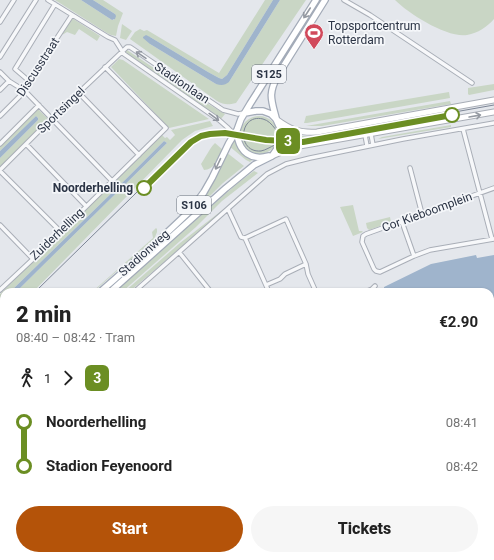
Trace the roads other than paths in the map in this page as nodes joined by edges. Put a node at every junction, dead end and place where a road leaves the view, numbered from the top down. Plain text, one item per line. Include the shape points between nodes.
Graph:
1 (14, 0) edge
2 (36, 0) edge
3 (48, 0) edge
4 (316, 0) edge
5 (325, 0) edge
6 (344, 0) edge
7 (55, 4) junction
8 (72, 15) junction
9 (0, 22) edge
10 (123, 49) junction
11 (0, 57) edge
12 (105, 67) junction
13 (0, 72) edge
14 (9, 81) junction
15 (30, 81) junction
16 (472, 83) dead end
17 (0, 90) edge
18 (25, 91) junction
19 (79, 92) junction
20 (494, 100) edge
21 (39, 105) junction
22 (494, 112) edge
23 (245, 113) junction
24 (0, 116) edge
25 (52, 118) junction
26 (276, 118) junction
27 (494, 123) edge
28 (462, 129) junction
29 (234, 134) junction
30 (371, 134) junction
31 (365, 135) junction
32 (0, 144) edge
33 (26, 144) junction
34 (373, 145) junction
35 (367, 146) junction
36 (139, 155) junction
37 (272, 156) junction
38 (410, 168) dead end
39 (0, 171) edge
40 (112, 181) junction
41 (494, 188) edge
42 (480, 193) junction
43 (86, 206) junction
44 (228, 209) junction
45 (422, 214) junction
46 (402, 222) junction
47 (0, 225) edge
48 (60, 232) junction
49 (245, 238) junction
50 (493, 239) edge
51 (179, 252) junction
52 (414, 256) junction
53 (33, 259) junction
54 (306, 264) junction
55 (266, 285) junction
56 (2, 288) edge
57 (104, 288) edge
58 (114, 288) edge
59 (138, 288) edge
60 (208, 288) edge
61 (267, 288) edge
62 (314, 288) edge

1 - 9 street
2 - 11 street
3 - 7 street, Stadionlaan
4 -> 23 main road, S125
5 - 26 main road, S125 via 274,81 271,97
6 - 16 street
7 - 8 street, Stadionlaan
7 - 15 street via 15,69
8 - 10 street, Stadionlaan via 115,40
8 - 15 street, Discusstraat
10 - 12 street, Sportsingel
23 -> 10 street, Stadionlaan via 223,110 130,47
10 -> 29 street, Stadionlaan via 124,54 216,118
12 - 19 street, Sportsingel
12 - 36 street, Zuiderhelling via 166,128
13 - 14 street
14 - 17 street
14 - 18 street
15 - 18 street, Discusstraat
18 - 21 street
18 - 24 street, Discusstraat
19 - 25 street, Sportsingel
19 - 36 street
20 - 26 main road via 305,133 286,126
21 - 25 street
21 - 32 street, Sportsingel
30 -> 22 main road, Stadionweg / S106
23 - 26 main road via 260,111
23 - 29 main road, Stadionweg / S106
25 - 33 street, Sportsingel
25 - 40 street
26 - 37 main road via 282,136
27 - 28 street, Stadionweg
28 - 34 street, Stadionweg
28 - 42 street
29 - 37 main road, Stadionweg via 242,148 250,155 257,158
29 -> 57 main road, Stadionweg / S106 via 204,192 190,211
30 - 31 main road, Stadionweg / S106
30 - 34 street
31 - 35 street
31 - 37 main road, Stadionweg / S106 via 292,148
33 - 39 street, Sportsingel
33 - 43 street
34 - 35 street, Stadionweg
35 - 44 street, Stadionweg via 277,168
36 - 40 street, Zuiderhelling
37 - 58 main road, Stadionweg / S106 via 254,165 226,188
38 - 45 street
39 - 48 street
40 - 43 street, Zuiderhelling
41 - 42 street, Cor Kieboomplein
42 - 45 street, Cor Kieboomplein
42 - 50 street
43 - 48 street, Zuiderhelling
44 - 49 street via 241,237
44 - 51 street, Stadionweg
45 - 46 street, Cor Kieboomplein
46 - 52 street
46 - 52 street, Cor Kieboomplein via 366,234 362,240 363,244 374,269 380,272
47 - 53 street
48 - 53 street, Zuiderhelling
49 - 54 street via 286,220
49 - 55 street
50 - 52 street via 430,250
51 - 59 street, Stadionweg
51 - 60 street, Stadionweg
53 - 56 street, Zuiderhelling
54 - 55 street
54 - 62 street
55 - 61 street

